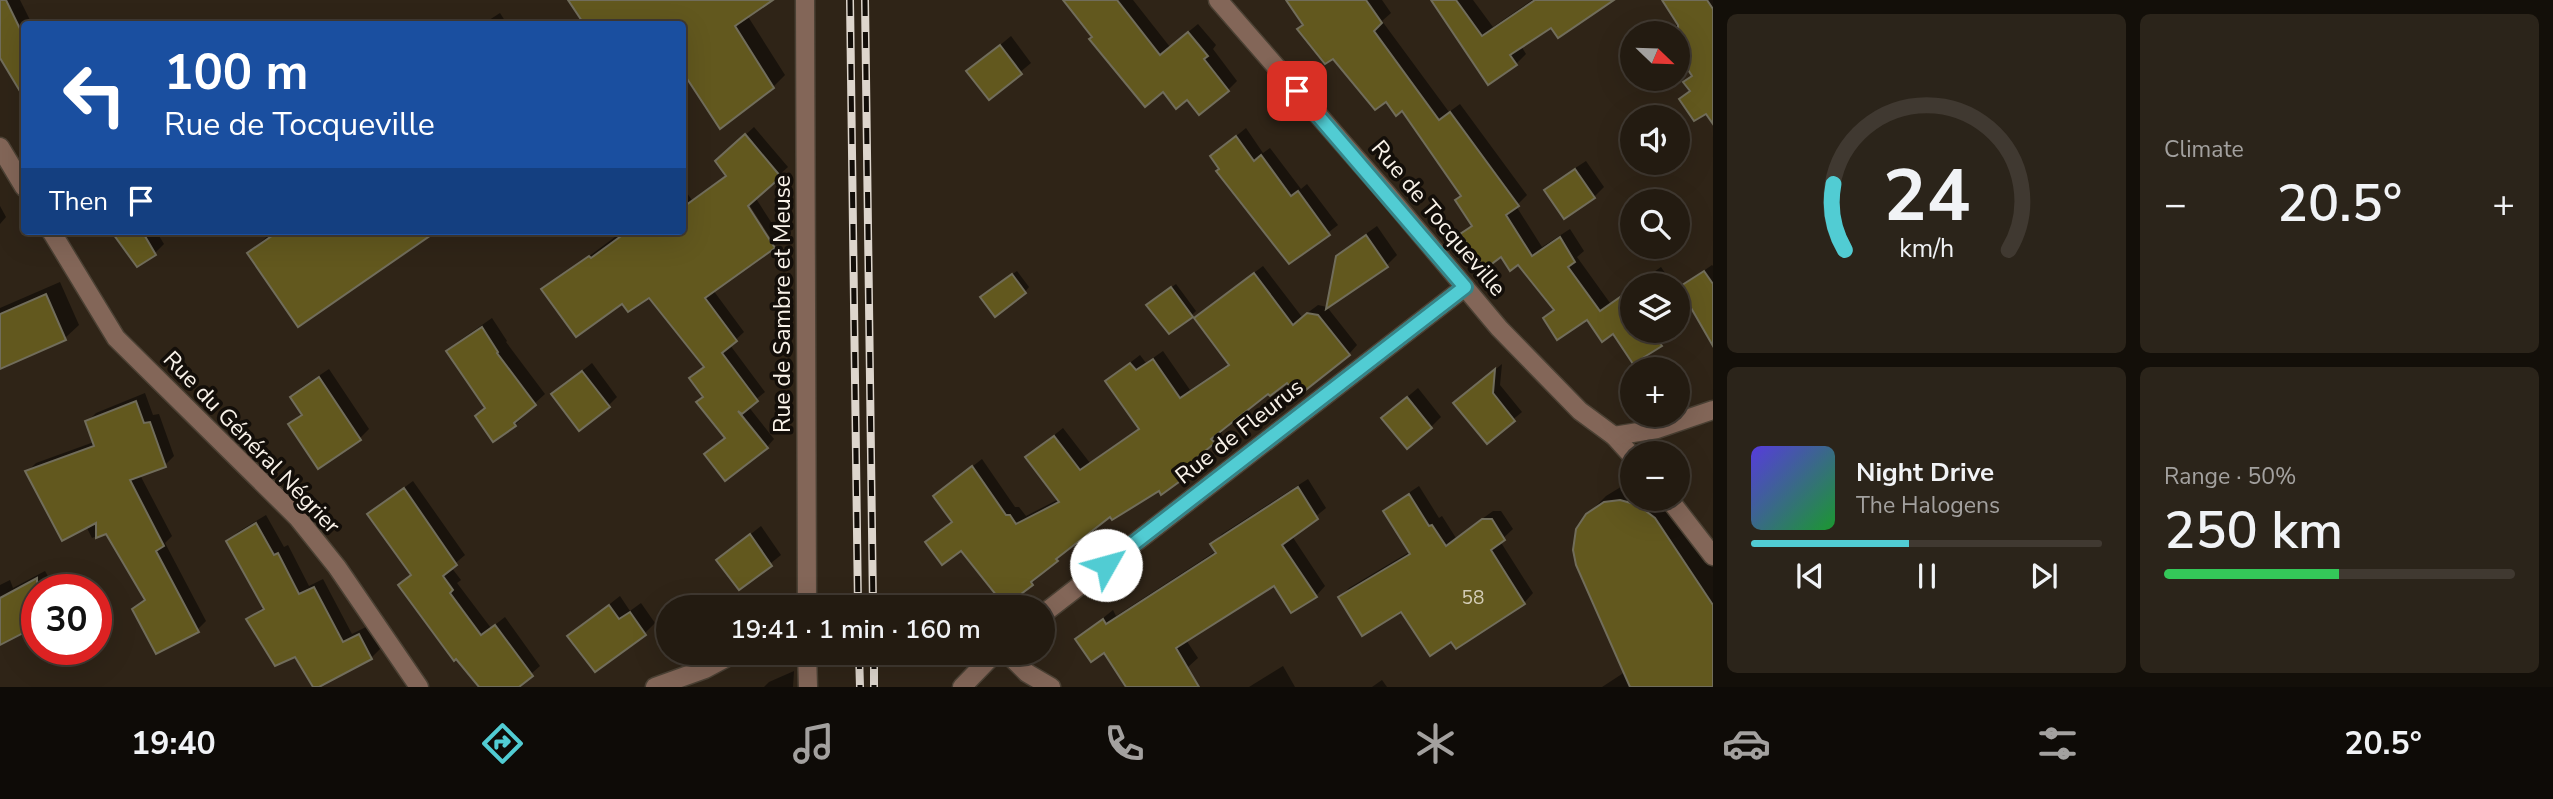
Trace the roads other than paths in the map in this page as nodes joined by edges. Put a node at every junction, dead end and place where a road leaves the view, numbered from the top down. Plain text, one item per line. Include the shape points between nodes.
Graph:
1 (805, 0) edge
2 (1225, 2) edge
3 (0, 147) edge
4 (21, 182) edge
5 (53, 235) edge
6 (1465, 287) junction
7 (1713, 410) edge
8 (1614, 436) junction
9 (1620, 443) edge
10 (1678, 511) edge
11 (1713, 555) edge
12 (807, 595) edge
13 (1055, 605) edge
14 (712, 665) edge
15 (807, 665) edge
16 (983, 665) edge
17 (1019, 665) edge
18 (419, 687) edge
19 (655, 687) edge
20 (807, 687) edge
21 (962, 687) edge
22 (1051, 687) edge

1 - 12 street, Rue de Sambre et Meuse
2 - 6 street, Rue de Tocqueville
3 - 4 street
5 - 18 street, Rue du Général Négrier via 116,338 297,517
6 - 8 street, Rue de Tocqueville via 1580,411
6 - 13 street, Rue de Fleurus
7 - 8 street via 1657,429
8 - 9 street, Rue de Tocqueville
10 - 11 street
14 - 19 street
15 - 20 street
16 - 21 street
17 - 22 street

